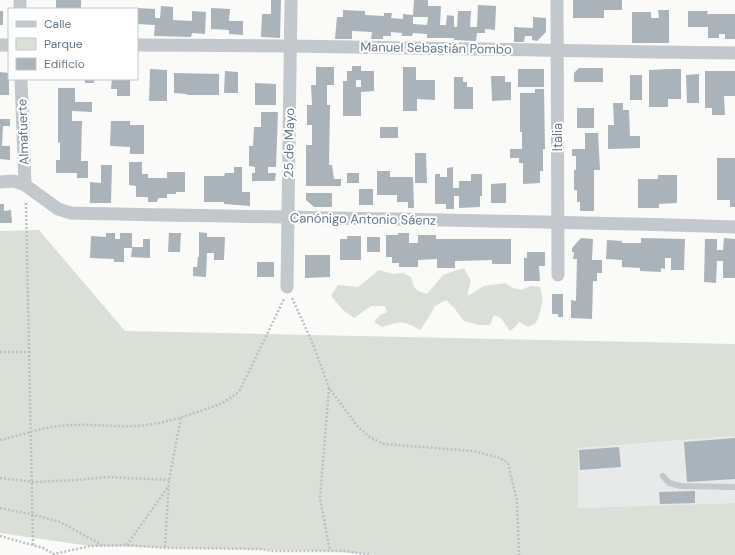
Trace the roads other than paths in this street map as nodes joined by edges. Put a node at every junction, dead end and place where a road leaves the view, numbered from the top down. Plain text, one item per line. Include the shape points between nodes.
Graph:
1 (291, 0) edge
2 (557, 0) edge
3 (138, 45) edge
4 (291, 45) junction
5 (557, 51) junction
6 (735, 52) edge
7 (21, 80) edge
8 (0, 182) edge
9 (24, 185) junction
10 (288, 218) junction
11 (558, 222) junction
12 (735, 227) edge
13 (558, 275) dead end
14 (287, 286) road end
15 (663, 476) dead end
16 (735, 487) edge

1 - 4 street, 25 de Mayo
2 - 5 street, Italia
3 - 4 street, Manuel Sebastián Pombo
4 - 5 street, Manuel Sebastián Pombo
4 - 10 street, 25 de Mayo
5 - 6 street, Manuel Sebastián Pombo
5 - 11 street, Italia
7 - 9 street, Almafuerte
8 - 9 street, Canónigo Antonio Sáenz via 14,181
9 - 10 street, Canónigo Antonio Sáenz via 58,209 71,213
10 - 11 street, Canónigo Antonio Sáenz
10 - 14 street, 25 de Mayo
11 - 12 street, Canónigo Antonio Sáenz
11 - 13 street, Italia
15 - 16 lane via 669,483 681,486

